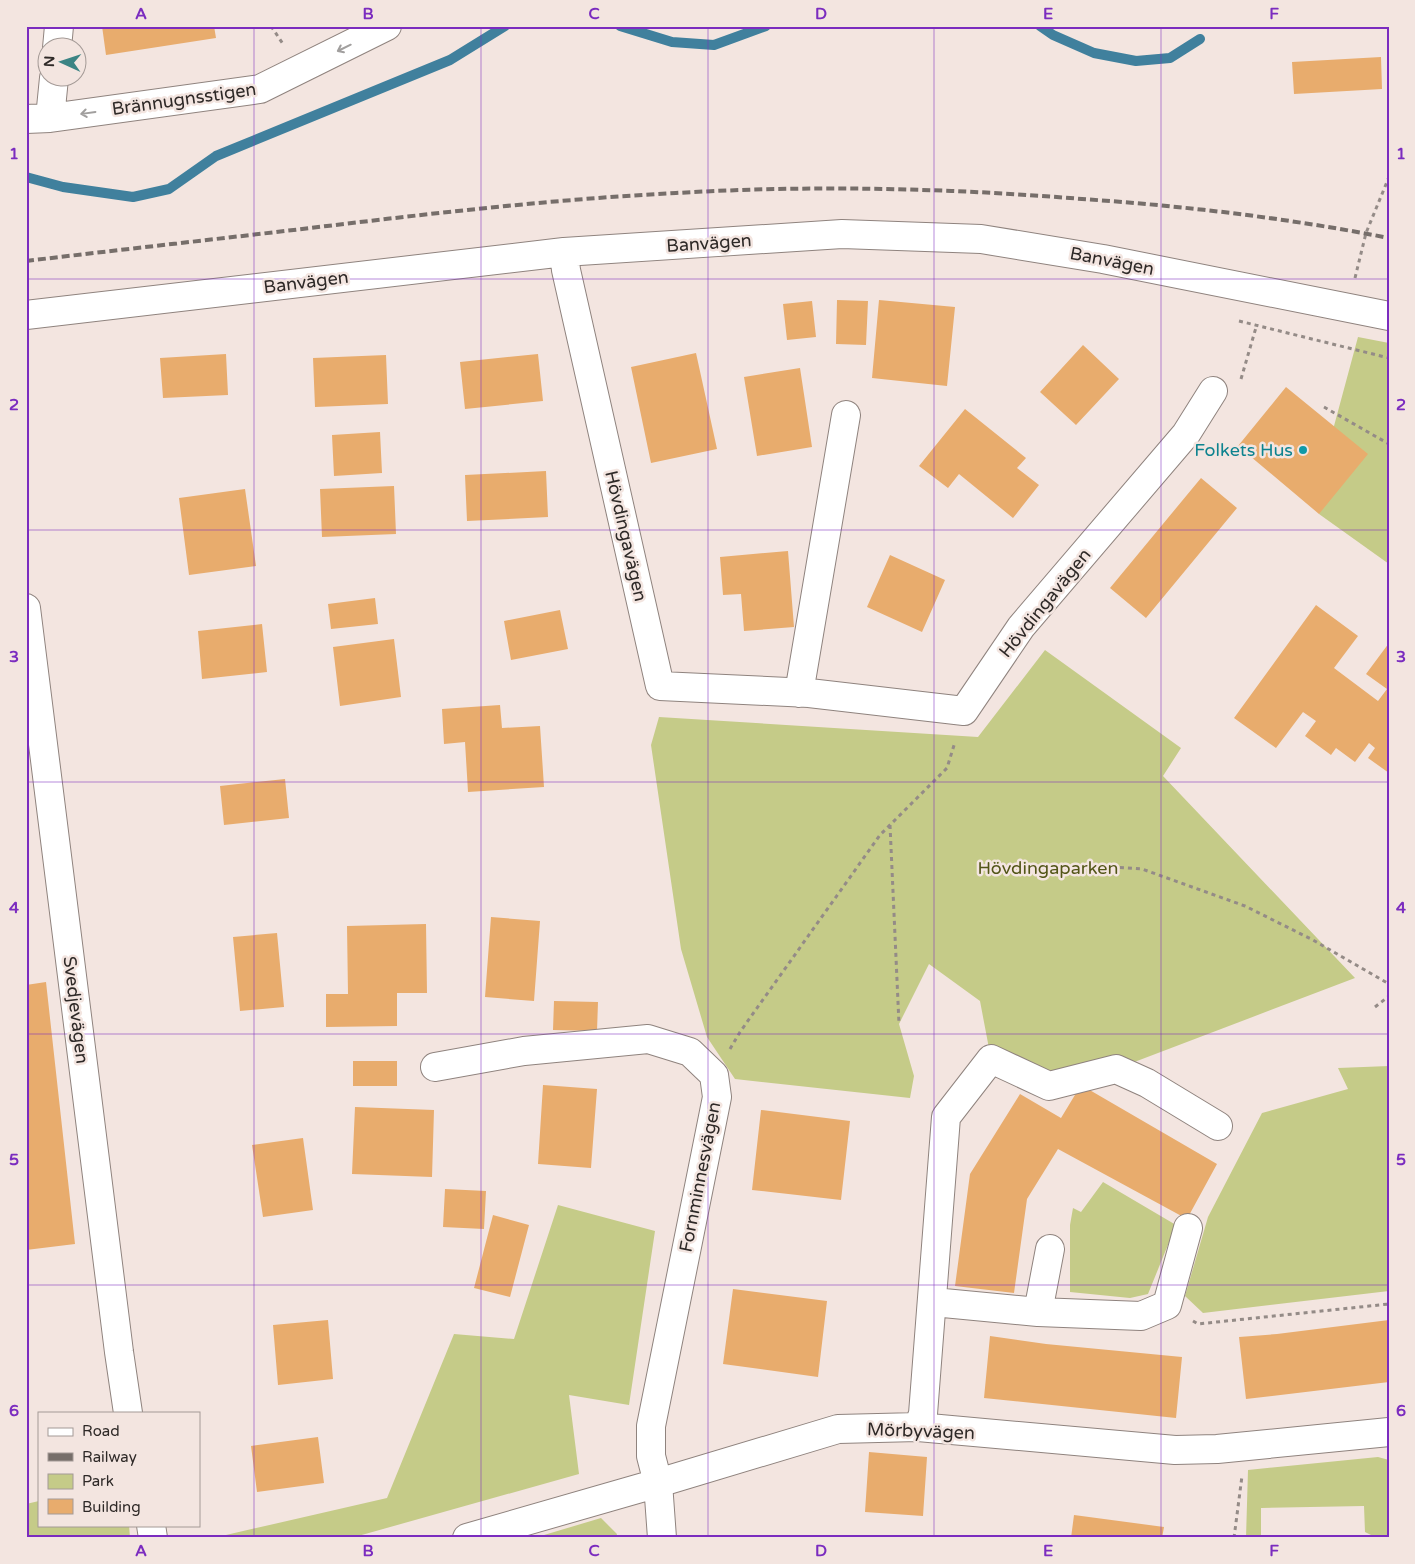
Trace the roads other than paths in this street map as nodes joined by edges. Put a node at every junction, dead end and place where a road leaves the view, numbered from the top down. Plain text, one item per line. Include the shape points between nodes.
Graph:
1 (388, 26) edge
2 (50, 88) edge
3 (38, 119) edge
4 (564, 252) junction
5 (26, 315) edge
6 (1389, 316) edge
7 (1213, 391) road end
8 (846, 415) dead end
9 (26, 608) edge
10 (799, 693) junction
11 (35, 750) edge
12 (435, 1067) dead end
13 (1218, 1126) dead end
14 (1188, 1228) dead end
15 (1050, 1249) dead end
16 (933, 1302) junction
17 (1038, 1312) junction
18 (128, 1412) edge
19 (918, 1427) junction
20 (1389, 1432) edge
21 (658, 1483) junction
22 (467, 1538) edge
23 (662, 1538) edge

1 -> 3 street, Brännugnsstigen via 260,89
2 - 3 street
4 - 5 street, Banvägen
4 - 6 street, Banvägen via 842,234 980,238
4 - 10 street, Hövdingavägen via 660,686
7 - 10 street, Hövdingavägen via 1186,434 1021,627 964,711
8 - 10 street
9 - 11 street, Svedjevägen
11 - 18 street, Svedjevägen
12 - 21 street, Fornminnesvägen via 524,1052 648,1039 690,1052 714,1075 717,1097 651,1426 651,1456
13 - 16 street via 1116,1068 1049,1086 991,1059 946,1117
14 - 17 street via 1167,1305 1141,1316
15 - 17 street
16 - 17 street
16 - 19 street via 923,1414
19 - 20 street, Mörbyvägen via 1174,1450 1216,1449
19 - 21 street, Mörbyvägen via 838,1429
21 - 22 street, Mörbyvägen
21 - 23 street, Fornminnesvägen

